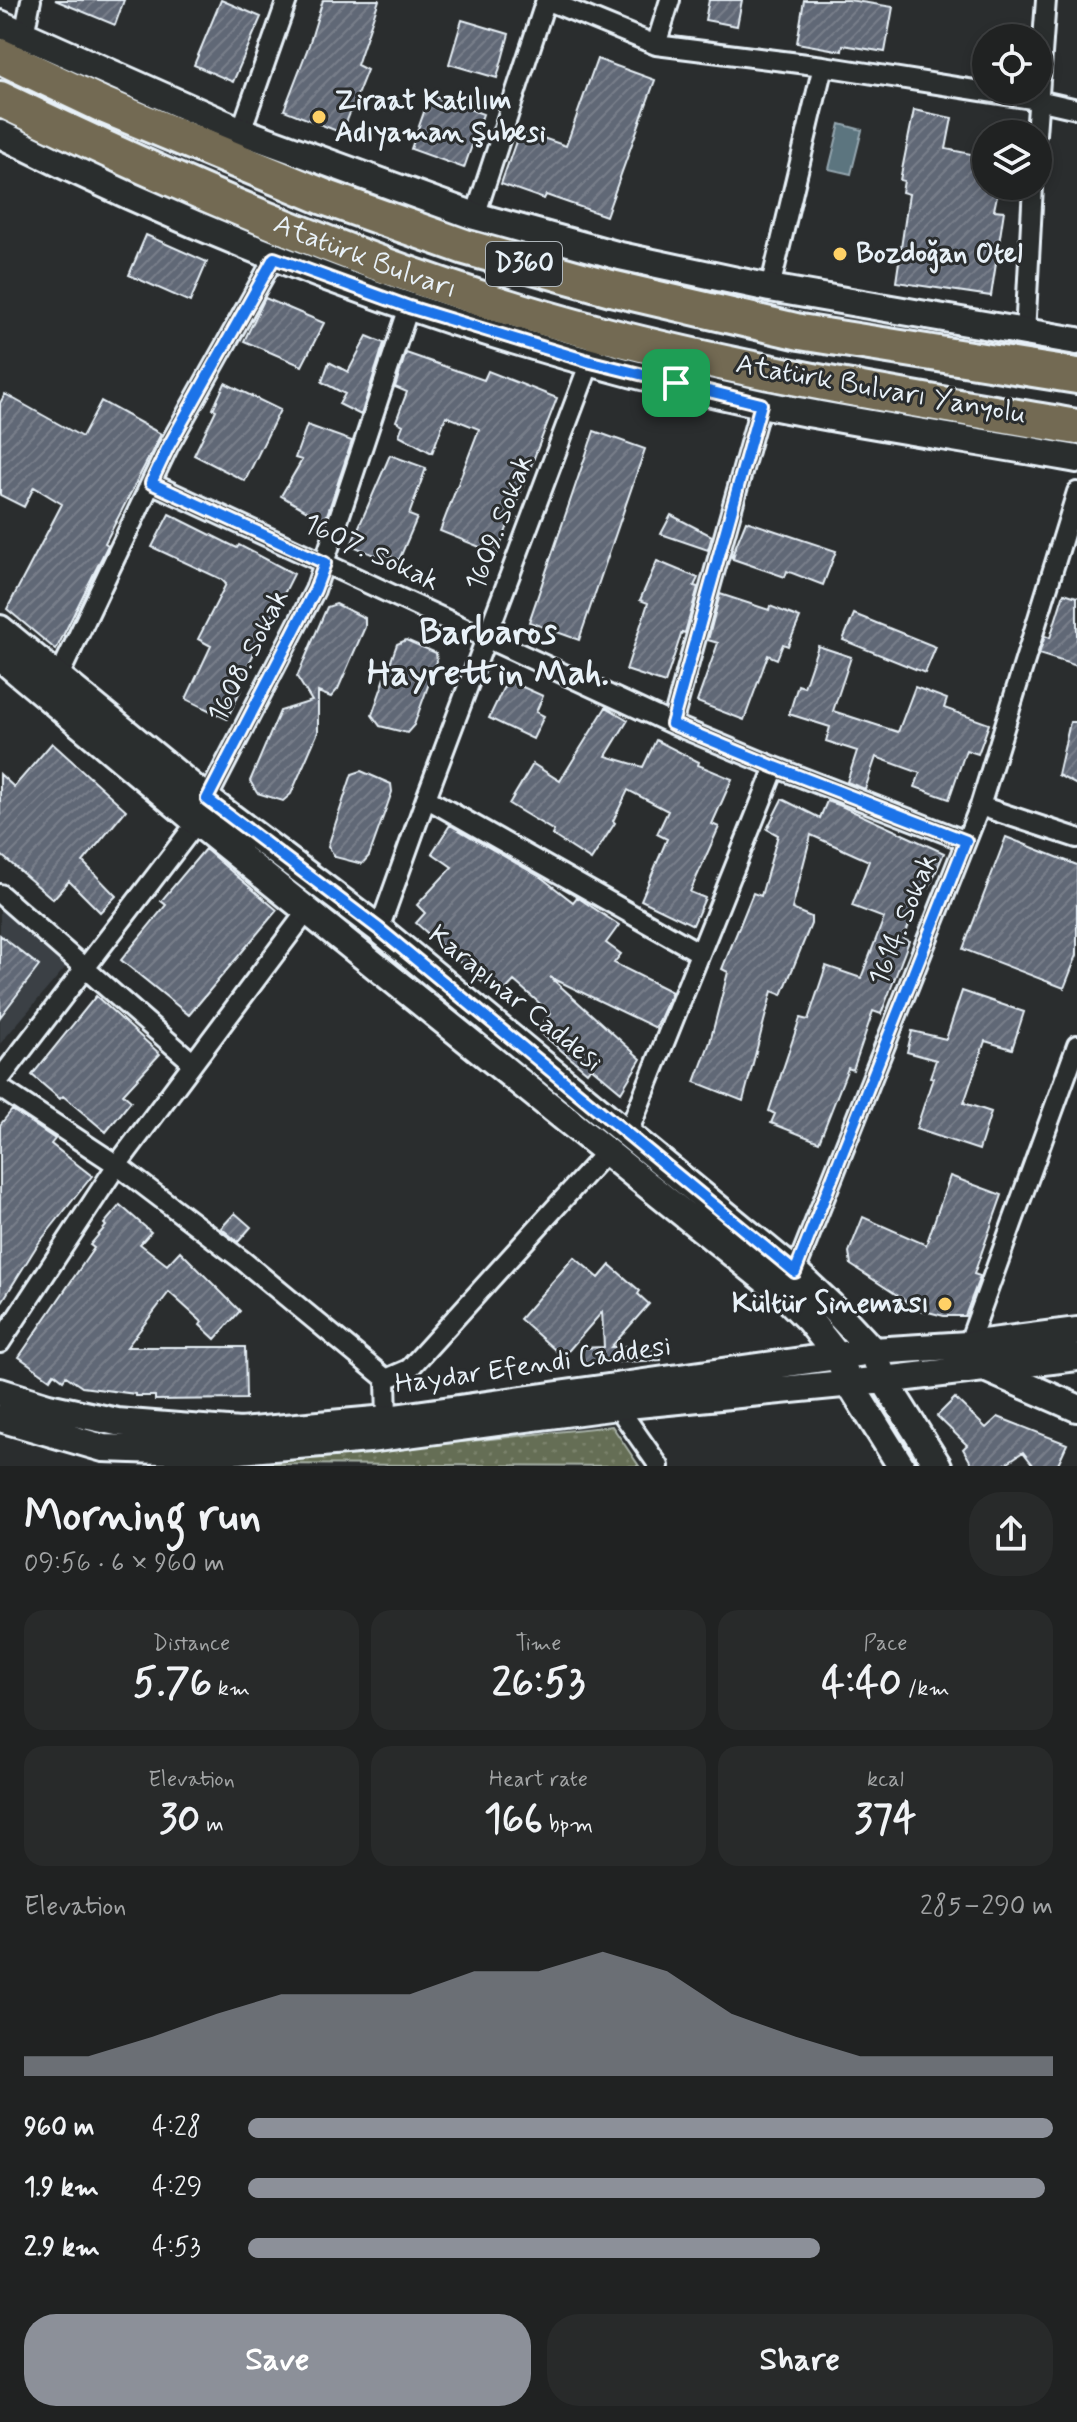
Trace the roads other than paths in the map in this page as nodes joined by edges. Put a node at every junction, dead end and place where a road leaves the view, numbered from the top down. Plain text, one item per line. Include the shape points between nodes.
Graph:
1 (31, 0) edge
2 (287, 0) edge
3 (546, 0) edge
4 (670, 0) edge
5 (1046, 0) edge
6 (1044, 24) edge
7 (8, 38) edge
8 (656, 45) junction
9 (823, 66) junction
10 (972, 90) edge
11 (0, 99) edge
12 (1052, 103) edge
13 (1077, 109) edge
14 (241, 131) junction
15 (0, 134) edge
16 (1032, 200) edge
17 (475, 216) junction
18 (274, 258) junction
19 (770, 288) junction
20 (409, 307) junction
21 (1025, 334) junction
22 (1077, 341) edge
23 (596, 348) junction
24 (1077, 376) edge
25 (761, 404) junction
26 (1077, 427) edge
27 (1077, 459) edge
28 (151, 483) junction
29 (1077, 492) edge
30 (325, 563) junction
31 (0, 629) edge
32 (486, 637) junction
33 (0, 657) edge
34 (59, 676) junction
35 (672, 724) junction
36 (775, 767) junction
37 (426, 798) junction
38 (980, 806) junction
39 (202, 810) junction
40 (1077, 838) edge
41 (966, 841) junction
42 (0, 894) edge
43 (307, 911) junction
44 (379, 929) junction
45 (700, 953) junction
46 (84, 966) junction
47 (1077, 1045) edge
48 (192, 1062) junction
49 (0, 1079) edge
50 (0, 1088) edge
51 (628, 1133) junction
52 (606, 1152) junction
53 (117, 1165) junction
54 (795, 1272) junction
55 (1077, 1331) edge
56 (0, 1343) edge
57 (968, 1345) junction
58 (873, 1351) junction
59 (838, 1357) junction
60 (1077, 1357) edge
61 (984, 1368) junction
62 (386, 1379) junction
63 (884, 1380) junction
64 (850, 1384) junction
65 (0, 1392) edge
66 (617, 1406) junction
67 (1077, 1408) edge
68 (0, 1418) edge
69 (387, 1419) junction
70 (98, 1457) edge
71 (222, 1459) edge
72 (659, 1466) edge
73 (901, 1466) edge
74 (938, 1466) edge

1 - 7 street
2 - 14 street
3 - 8 street
3 - 17 street
4 - 8 street
5 - 6 street
7 - 14 main road
7 - 24 highway, Atatürk Bulvarı / D360 via 103,105 309,191 465,247 800,332
8 - 9 street
9 - 10 street
9 - 19 street
11 - 23 highway, Atatürk Bulvarı / D360 via 310,236
12 - 13 street
14 - 17 main road
15 - 18 main road, Atatürk Bulvarı Yanyolu
16 - 21 street
17 - 19 main road via 620,256
18 - 20 main road, Atatürk Bulvarı Yanyolu
18 - 28 street
19 - 21 main road
20 - 23 main road, Atatürk Bulvarı Yanyolu
20 - 30 street, 1608. Sokak
21 - 22 main road
23 - 25 main road, Atatürk Bulvarı Yanyolu
23 - 26 highway, Atatürk Bulvarı / D360
23 - 32 street, 1609. Sokak
25 - 27 main road, Atatürk Bulvarı Yanyolu
25 - 35 street
28 - 30 street, 1607. Sokak
28 - 34 street
29 - 38 street, 1614. Sokak
30 - 32 street, 1607. Sokak
30 - 39 street, 1608. Sokak
31 - 34 main road, Karapınar Caddesi
32 - 35 street, 1607. Sokak
32 - 37 street, 1609. Sokak
33 - 39 main road, Karapınar Caddesi
34 - 39 main road, Karapınar Caddesi
35 - 36 street, 1607. Sokak
36 - 41 street, 1607. Sokak
36 - 45 street
37 - 44 street, 1609. Sokak
37 - 45 street
38 - 40 street
38 - 41 street, 1614. Sokak
39 - 43 main road, Karapınar Caddesi
39 - 44 main road, Karapınar Caddesi
39 - 46 street, 1608. Sokak
41 - 54 street, 1614. Sokak
42 - 46 street
43 - 48 street
43 - 52 main road, Karapınar Caddesi
44 - 51 main road, Karapınar Caddesi
45 - 51 street
46 - 48 street
46 - 49 street, 1608. Sokak
47 - 57 street
48 - 53 street
50 - 53 street
51 - 54 main road, Karapınar Caddesi
52 - 59 main road, Karapınar Caddesi via 783,1294
52 - 62 street via 409,1369
53 - 56 street
53 - 62 street
54 - 58 main road, Karapınar Caddesi
55 - 57 main road, Haydar Efendi Caddesi
57 - 58 main road, Haydar Efendi Caddesi
58 - 59 main road, Haydar Efendi Caddesi
58 - 63 main road, Karapınar Caddesi
59 - 64 main road, Karapınar Caddesi
59 - 69 main road, Haydar Efendi Caddesi
60 - 61 main road, Haydar Efendi Caddesi
61 - 63 main road, Haydar Efendi Caddesi
61 - 67 main road
62 - 69 street
63 - 64 main road, Haydar Efendi Caddesi
63 - 74 main road, Karapınar Caddesi
64 - 66 main road, Haydar Efendi Caddesi
64 - 73 main road, Karapınar Caddesi
65 - 69 main road, Haydar Efendi Caddesi via 117,1422 225,1431
66 - 71 main road, Haydar Efendi Caddesi
66 - 72 street
68 - 70 main road, Haydar Efendi Caddesi
70 - 71 main road, Haydar Efendi Caddesi

